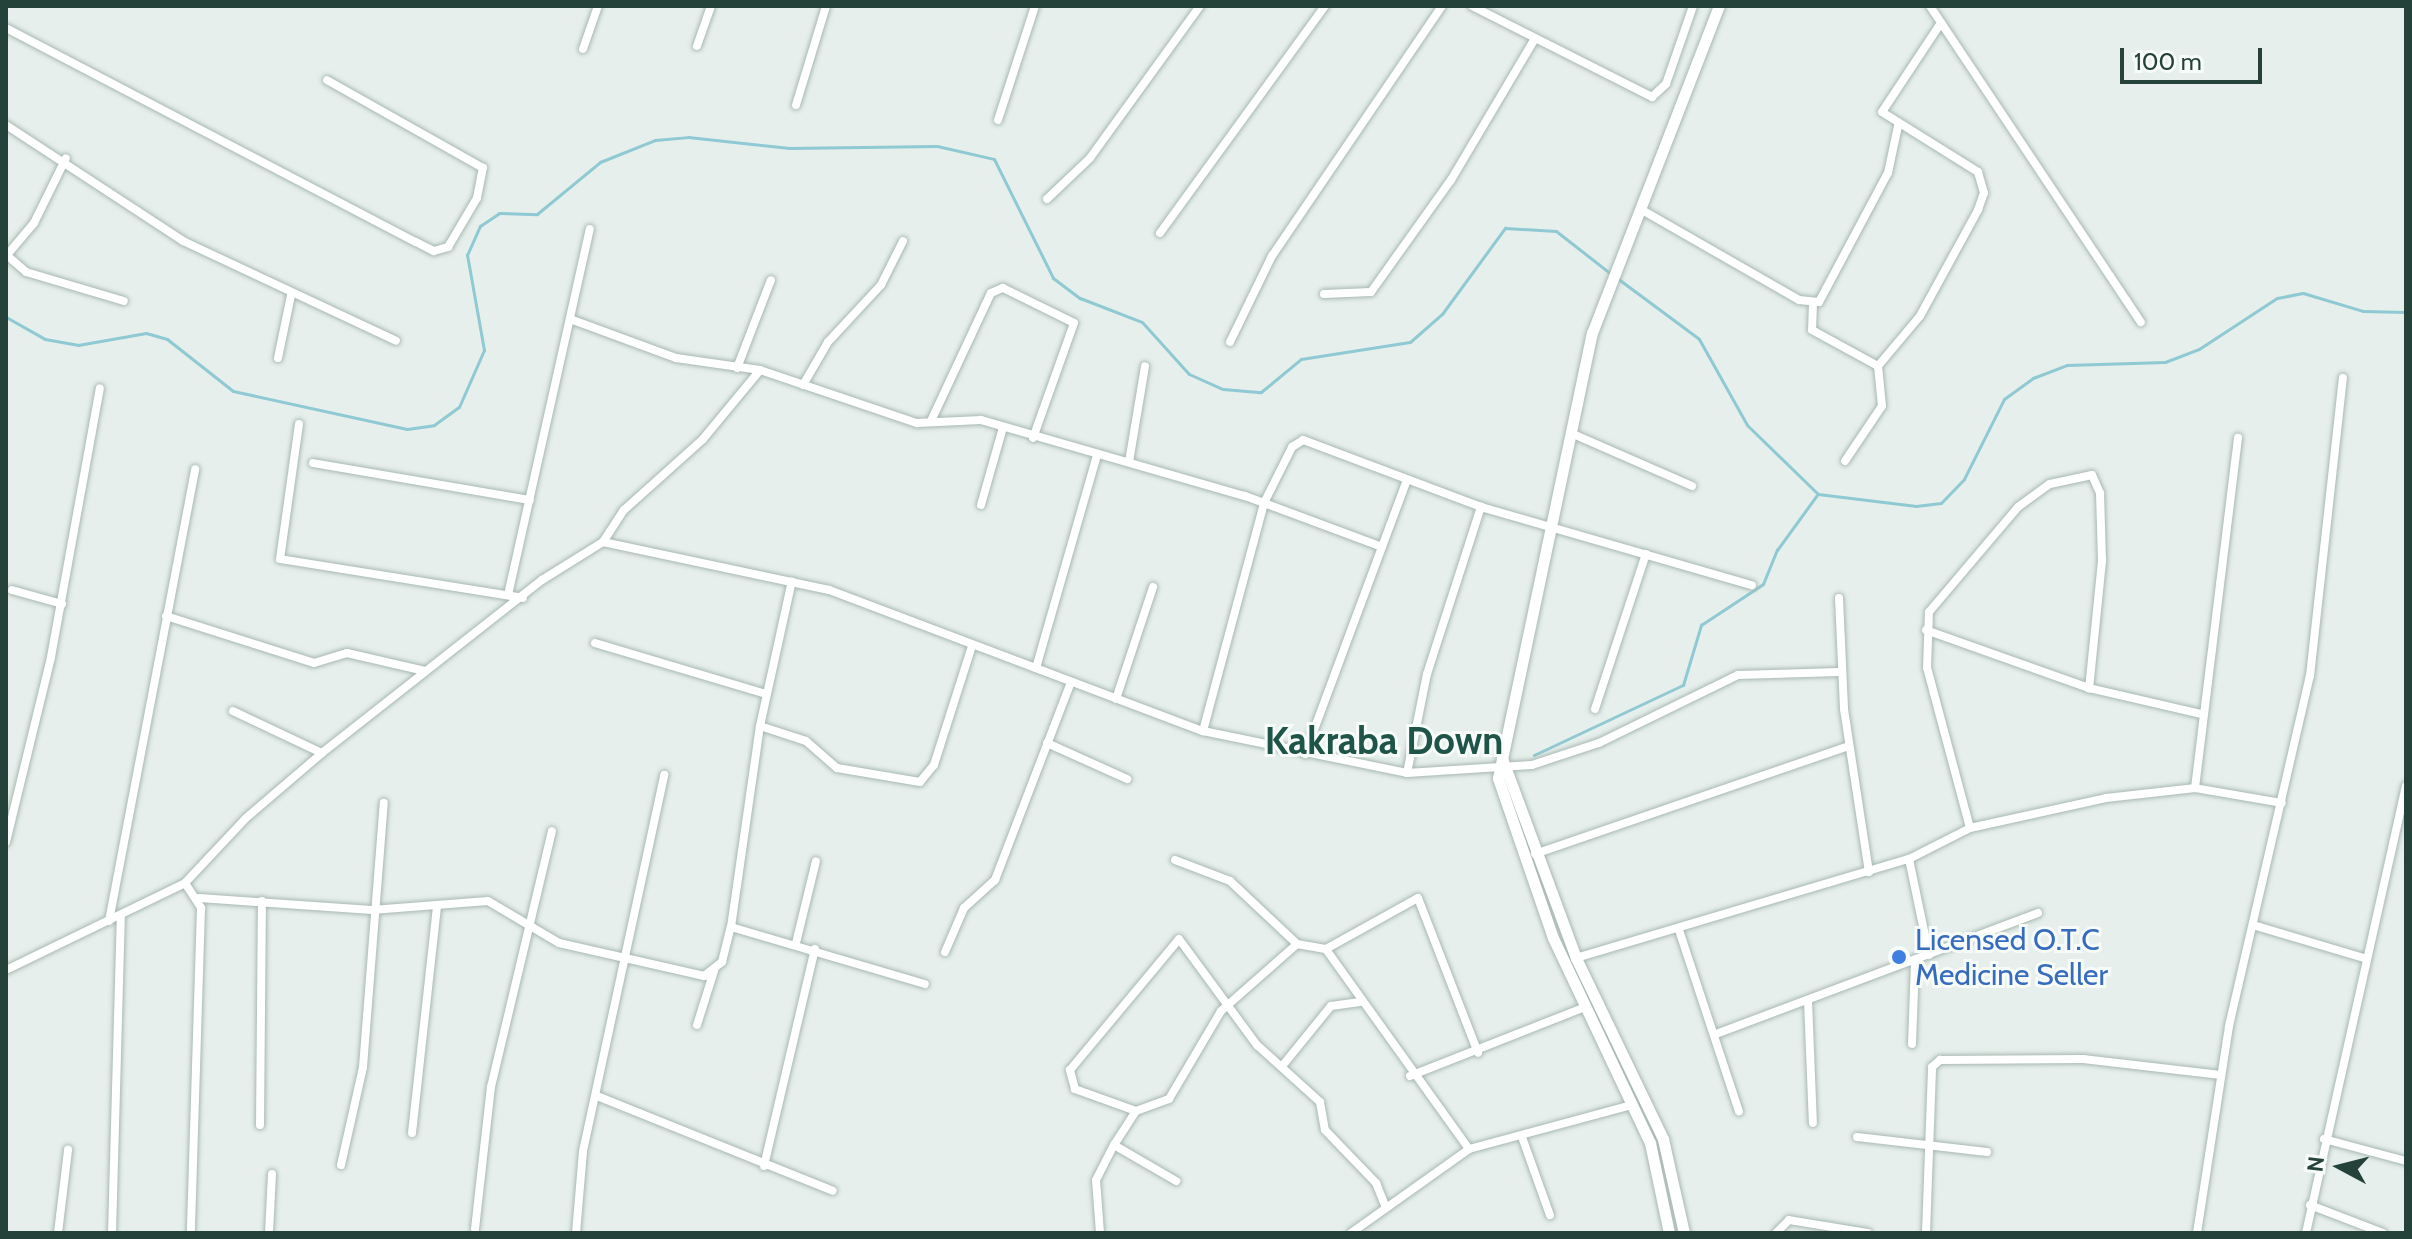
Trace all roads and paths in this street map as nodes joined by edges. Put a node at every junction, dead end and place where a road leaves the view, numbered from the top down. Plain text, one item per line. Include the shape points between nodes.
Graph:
1 (598, 6) edge
2 (711, 6) edge
3 (826, 6) edge
4 (1035, 6) edge
5 (1200, 6) edge
6 (1325, 6) edge
7 (1442, 6) edge
8 (1472, 6) edge
9 (1693, 6) edge
10 (1719, 6) edge
11 (1930, 6) edge
12 (1941, 23) junction
13 (6, 28) edge
14 (1534, 40) junction
15 (697, 46) dead end
16 (583, 49) dead end
17 (327, 80) dead end
18 (796, 105) dead end
19 (998, 120) dead end
20 (6, 125) edge
21 (1898, 126) junction
22 (66, 158) junction
23 (1047, 199) dead end
24 (1642, 210) junction
25 (590, 229) dead end
26 (1160, 233) dead end
27 (903, 241) dead end
28 (8, 256) edge
29 (771, 280) dead end
30 (1324, 294) dead end
31 (291, 295) junction
32 (124, 301) dead end
33 (1813, 303) junction
34 (570, 319) junction
35 (2141, 322) dead end
36 (396, 341) dead end
37 (1230, 342) dead end
38 (278, 358) dead end
39 (1145, 366) dead end
40 (1878, 366) junction
41 (737, 368) junction
42 (760, 370) junction
43 (2343, 378) dead end
44 (803, 385) junction
45 (100, 388) dead end
46 (931, 421) junction
47 (299, 424) dead end
48 (1003, 427) junction
49 (1573, 434) junction
50 (1033, 438) junction
51 (2238, 438) dead end
52 (1097, 455) junction
53 (1845, 461) dead end
54 (1129, 462) junction
55 (313, 463) dead end
56 (195, 469) dead end
57 (1407, 480) junction
58 (1692, 486) dead end
59 (530, 500) junction
60 (1264, 503) junction
61 (981, 505) dead end
62 (1481, 507) junction
63 (1555, 526) junction
64 (603, 542) junction
65 (1382, 547) junction
66 (1646, 554) junction
67 (792, 581) junction
68 (1752, 585) dead end
69 (1153, 587) dead end
70 (12, 590) dead end
71 (508, 595) junction
72 (523, 598) junction
73 (1839, 598) dead end
74 (62, 604) junction
75 (166, 616) junction
76 (1926, 630) junction
77 (595, 643) dead end
78 (972, 646) junction
79 (1036, 668) junction
80 (425, 671) junction
81 (1840, 672) junction
82 (1071, 682) junction
83 (2089, 688) junction
84 (766, 694) junction
85 (1116, 699) junction
86 (1595, 709) dead end
87 (233, 711) dead end
88 (2201, 714) junction
89 (760, 726) junction
90 (1203, 731) junction
91 (1047, 743) junction
92 (1848, 746) junction
93 (322, 753) junction
94 (1305, 754) junction
95 (1503, 770) junction
96 (1407, 773) junction
97 (664, 775) dead end
98 (1127, 779) dead end
99 (2406, 786) edge
100 (2195, 788) junction
101 (384, 803) dead end
102 (2282, 803) junction
103 (1970, 828) junction
104 (552, 831) dead end
105 (6, 842) edge
106 (2395, 851) junction
107 (1536, 853) junction
108 (2406, 854) edge
109 (1523, 858) junction
110 (1909, 859) junction
111 (1175, 860) dead end
112 (816, 861) dead end
113 (1869, 872) junction
114 (185, 883) junction
115 (199, 898) junction
116 (262, 901) junction
117 (437, 906) junction
118 (372, 910) junction
119 (2038, 913) dead end
120 (121, 916) junction
121 (109, 921) junction
122 (2253, 925) junction
123 (528, 926) junction
124 (731, 927) junction
125 (1679, 930) junction
126 (796, 943) junction
127 (1297, 944) junction
128 (815, 949) junction
129 (1326, 949) junction
130 (945, 952) dead end
131 (1929, 955) junction
132 (623, 957) junction
133 (1576, 958) junction
134 (2364, 958) junction
135 (1915, 963) junction
136 (6, 970) edge
137 (714, 971) junction
138 (925, 984) dead end
139 (1808, 1001) junction
140 (1360, 1002) junction
141 (1227, 1005) junction
142 (1585, 1007) junction
143 (697, 1025) dead end
144 (1716, 1034) junction
145 (1912, 1044) dead end
146 (1478, 1053) junction
147 (1283, 1065) junction
148 (2221, 1075) junction
149 (1410, 1076) junction
150 (597, 1096) junction
151 (1632, 1105) junction
152 (1136, 1111) junction
153 (1739, 1111) dead end
154 (1813, 1123) dead end
155 (260, 1125) dead end
156 (412, 1133) dead end
157 (1522, 1137) junction
158 (1857, 1137) dead end
159 (2324, 1139) junction
160 (1114, 1145) junction
161 (1930, 1146) junction
162 (1469, 1149) junction
163 (68, 1150) dead end
164 (1987, 1152) dead end
165 (2406, 1161) edge
166 (341, 1165) dead end
167 (764, 1166) junction
168 (272, 1174) dead end
169 (1176, 1181) dead end
170 (833, 1191) dead end
171 (1385, 1205) junction
172 (2310, 1205) junction
173 (1550, 1215) dead end
174 (475, 1229) dead end
175 (58, 1233) edge
176 (112, 1233) edge
177 (191, 1233) edge
178 (269, 1233) edge
179 (576, 1233) edge
180 (1100, 1233) edge
181 (1351, 1233) edge
182 (1669, 1233) edge
183 (1684, 1233) edge
184 (1776, 1233) edge
185 (1868, 1233) edge
186 (1926, 1233) edge
187 (2197, 1233) edge
188 (2306, 1233) edge
189 (2383, 1233) edge

1 - 16 street
2 - 15 street
3 - 18 street
4 - 19 street
5 - 23 street via 1090,158
6 - 26 street
7 - 37 street via 1272,256
8 - 14 street
9 - 14 street via 1666,84 1652,97
10 - 24 street
11 - 12 street
12 - 21 street via 1885,104 1884,117
12 - 35 street
13 - 17 street via 434,251 448,247 477,198 483,168
14 - 30 street via 1451,180 1371,292
20 - 22 street
21 - 33 street via 1875,201 1826,294
21 - 40 street via 1961,157 1978,172 1984,193 1920,316
22 - 28 street
22 - 31 street via 183,241
24 - 33 street
24 - 49 street via 1605,291
25 - 34 street
27 - 44 street via 881,285 828,342
28 - 32 street via 26,272
29 - 41 street
31 - 36 street
31 - 38 street
33 - 40 street via 1812,330
34 - 41 street via 676,358
34 - 59 street
39 - 54 street
40 - 53 street via 1882,406
41 - 42 street
42 - 44 street
42 - 64 street via 703,439 616,520
43 - 102 street via 2310,676
44 - 46 street
45 - 74 street
46 - 48 street
46 - 50 street via 966,338 991,293 1003,288 1074,323
47 - 71 street via 280,559
48 - 50 street
48 - 61 street
49 - 58 street
49 - 63 street
50 - 52 street
51 - 88 street
52 - 54 street
52 - 79 street
54 - 60 street
55 - 59 street
56 - 75 street
57 - 60 street via 1303,440 1292,447
57 - 62 street
57 - 65 street
59 - 71 street
60 - 65 street
60 - 90 street
62 - 63 street
62 - 96 street via 1427,674
63 - 66 street
63 - 95 street
64 - 67 street
64 - 72 street
65 - 94 street
66 - 68 street
66 - 86 street
67 - 78 street via 936,625
67 - 84 street
69 - 85 street
70 - 74 street
71 - 72 street
72 - 80 street
73 - 81 street
74 - 105 street
75 - 80 street via 314,663 347,653
75 - 121 street
76 - 83 street
76 - 83 street via 1934,599 2018,507 2050,484 2092,475 2100,493 2102,561
76 - 103 street via 1932,692
77 - 84 street
78 - 79 street
78 - 89 street via 934,765 920,782 837,768 806,741
79 - 82 street
80 - 93 street
81 - 92 street
81 - 95 street via 1727,678 1599,743
82 - 85 street
82 - 91 street
83 - 88 street
84 - 89 street
85 - 90 street
87 - 93 street
88 - 100 street
89 - 124 street
90 - 94 street
91 - 98 street
91 - 130 street via 995,880 964,908
92 - 107 street
92 - 113 street
93 - 114 street via 246,818
94 - 96 street
95 - 96 street
95 - 107 street
95 - 109 street
97 - 132 street
99 - 106 street
100 - 102 street
100 - 103 street
101 - 118 street
102 - 122 street
103 - 110 street
104 - 123 street
106 - 108 street
106 - 134 street
107 - 109 street
107 - 133 street
109 - 142 street
110 - 113 street
110 - 131 street
111 - 127 street via 1230,881
112 - 126 street
113 - 125 street
114 - 115 street
114 - 120 street
115 - 116 street
115 - 177 street
116 - 118 street
116 - 155 street
117 - 118 street
117 - 123 street via 488,901
117 - 156 street
118 - 166 street via 363,1067
119 - 131 street
120 - 121 street
120 - 176 street
121 - 136 street
122 - 134 street
122 - 148 street
123 - 132 street via 559,943
123 - 174 street via 491,1087
124 - 126 street
124 - 137 street
125 - 133 street
125 - 144 street
126 - 128 street
127 - 129 street
127 - 141 street
128 - 138 street
128 - 167 street
129 - 140 street
129 - 146 street via 1418,898
131 - 135 street
132 - 137 street via 683,973
132 - 150 street
133 - 183 street via 1663,1139
134 - 159 street
135 - 139 street
135 - 145 street
137 - 143 street
139 - 144 street
139 - 154 street
140 - 147 street via 1331,1006
140 - 149 street
141 - 147 street
141 - 152 street via 1169,1099
141 - 152 street via 1175,940 1070,1070 1075,1089
142 - 146 street
142 - 151 street
144 - 153 street
146 - 149 street
147 - 171 street via 1320,1102 1325,1130 1376,1183
148 - 161 street via 2083,1059 1940,1060 1932,1067
148 - 187 street
149 - 162 street
150 - 167 street
150 - 179 street via 583,1151
151 - 157 street
151 - 182 street via 1660,1171
152 - 160 street
157 - 162 street
157 - 173 street
158 - 161 street
159 - 165 street
159 - 172 street
160 - 169 street
160 - 180 street via 1096,1180
161 - 164 street
161 - 186 street
162 - 171 street
163 - 175 street
167 - 170 street
168 - 178 street
171 - 181 street
172 - 188 street
172 - 189 street
184 - 185 street via 1789,1220

